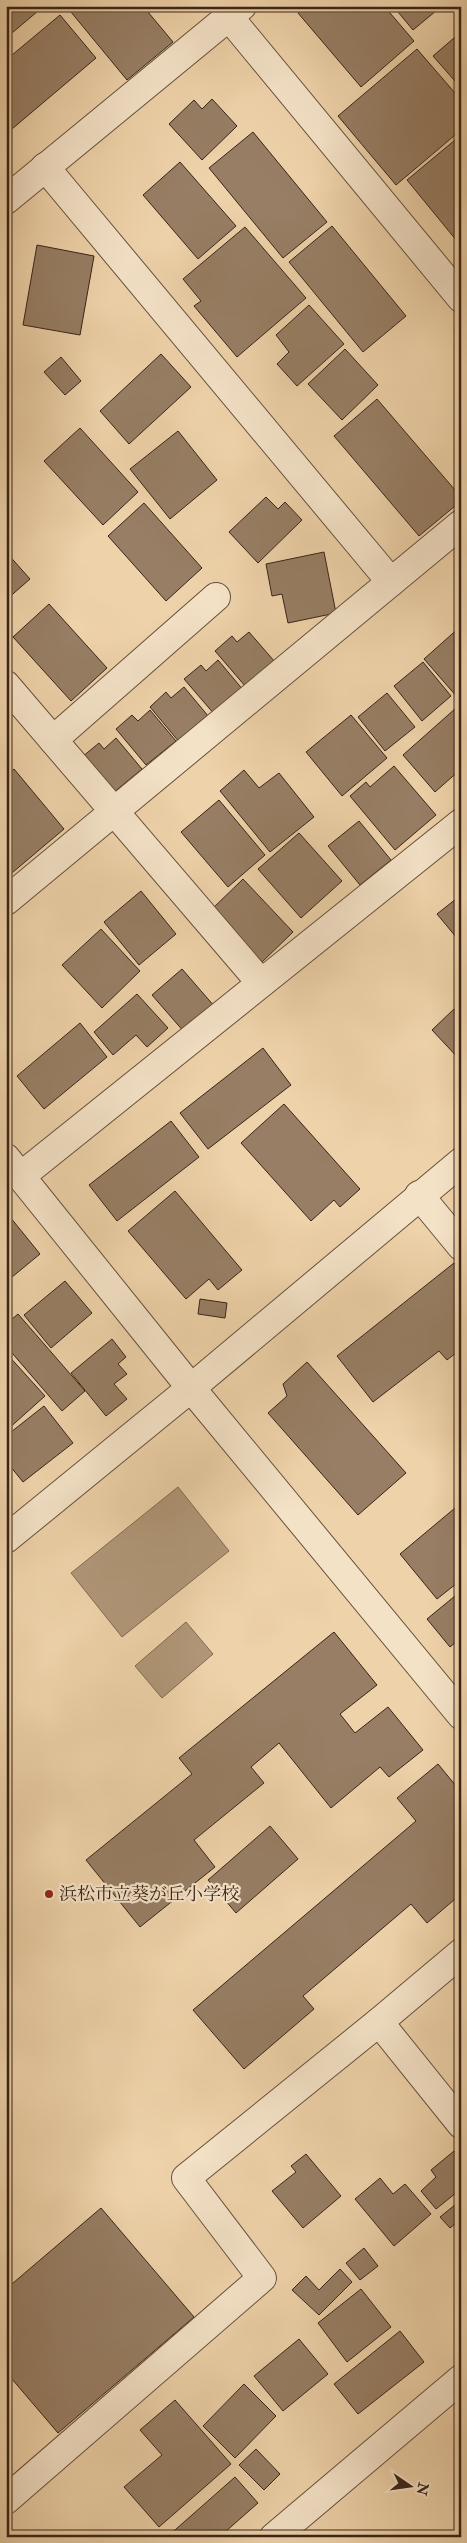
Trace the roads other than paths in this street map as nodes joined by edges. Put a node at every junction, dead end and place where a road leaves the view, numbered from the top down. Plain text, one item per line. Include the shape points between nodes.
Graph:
1 (236, 12) edge
2 (45, 167) junction
3 (6, 200) edge
4 (461, 298) edge
5 (461, 524) edge
6 (391, 582) junction
7 (216, 597) dead end
8 (6, 685) edge
9 (53, 740) junction
10 (113, 810) junction
11 (461, 823) edge
12 (6, 901) edge
13 (261, 983) junction
14 (461, 1162) edge
15 (13, 1167) edge
16 (419, 1195) junction
17 (461, 1246) edge
18 (191, 1388) junction
19 (6, 1539) edge
20 (457, 1703) edge
21 (461, 1953) edge
22 (379, 2022) junction
23 (461, 2124) edge
24 (461, 2379) edge
25 (6, 2500) edge
26 (274, 2537) edge

1 - 2 street
1 - 4 street
2 - 3 street
2 - 6 street
5 - 6 street
6 - 10 street
7 - 9 street
8 - 9 street
9 - 10 street
10 - 12 street
10 - 13 street
11 - 13 street
13 - 15 street
14 - 16 street
15 - 18 street
16 - 17 street
16 - 18 street
18 - 19 street
18 - 20 street
21 - 22 street
22 - 23 street
22 - 25 street via 186,2178 262,2278
24 - 26 street

